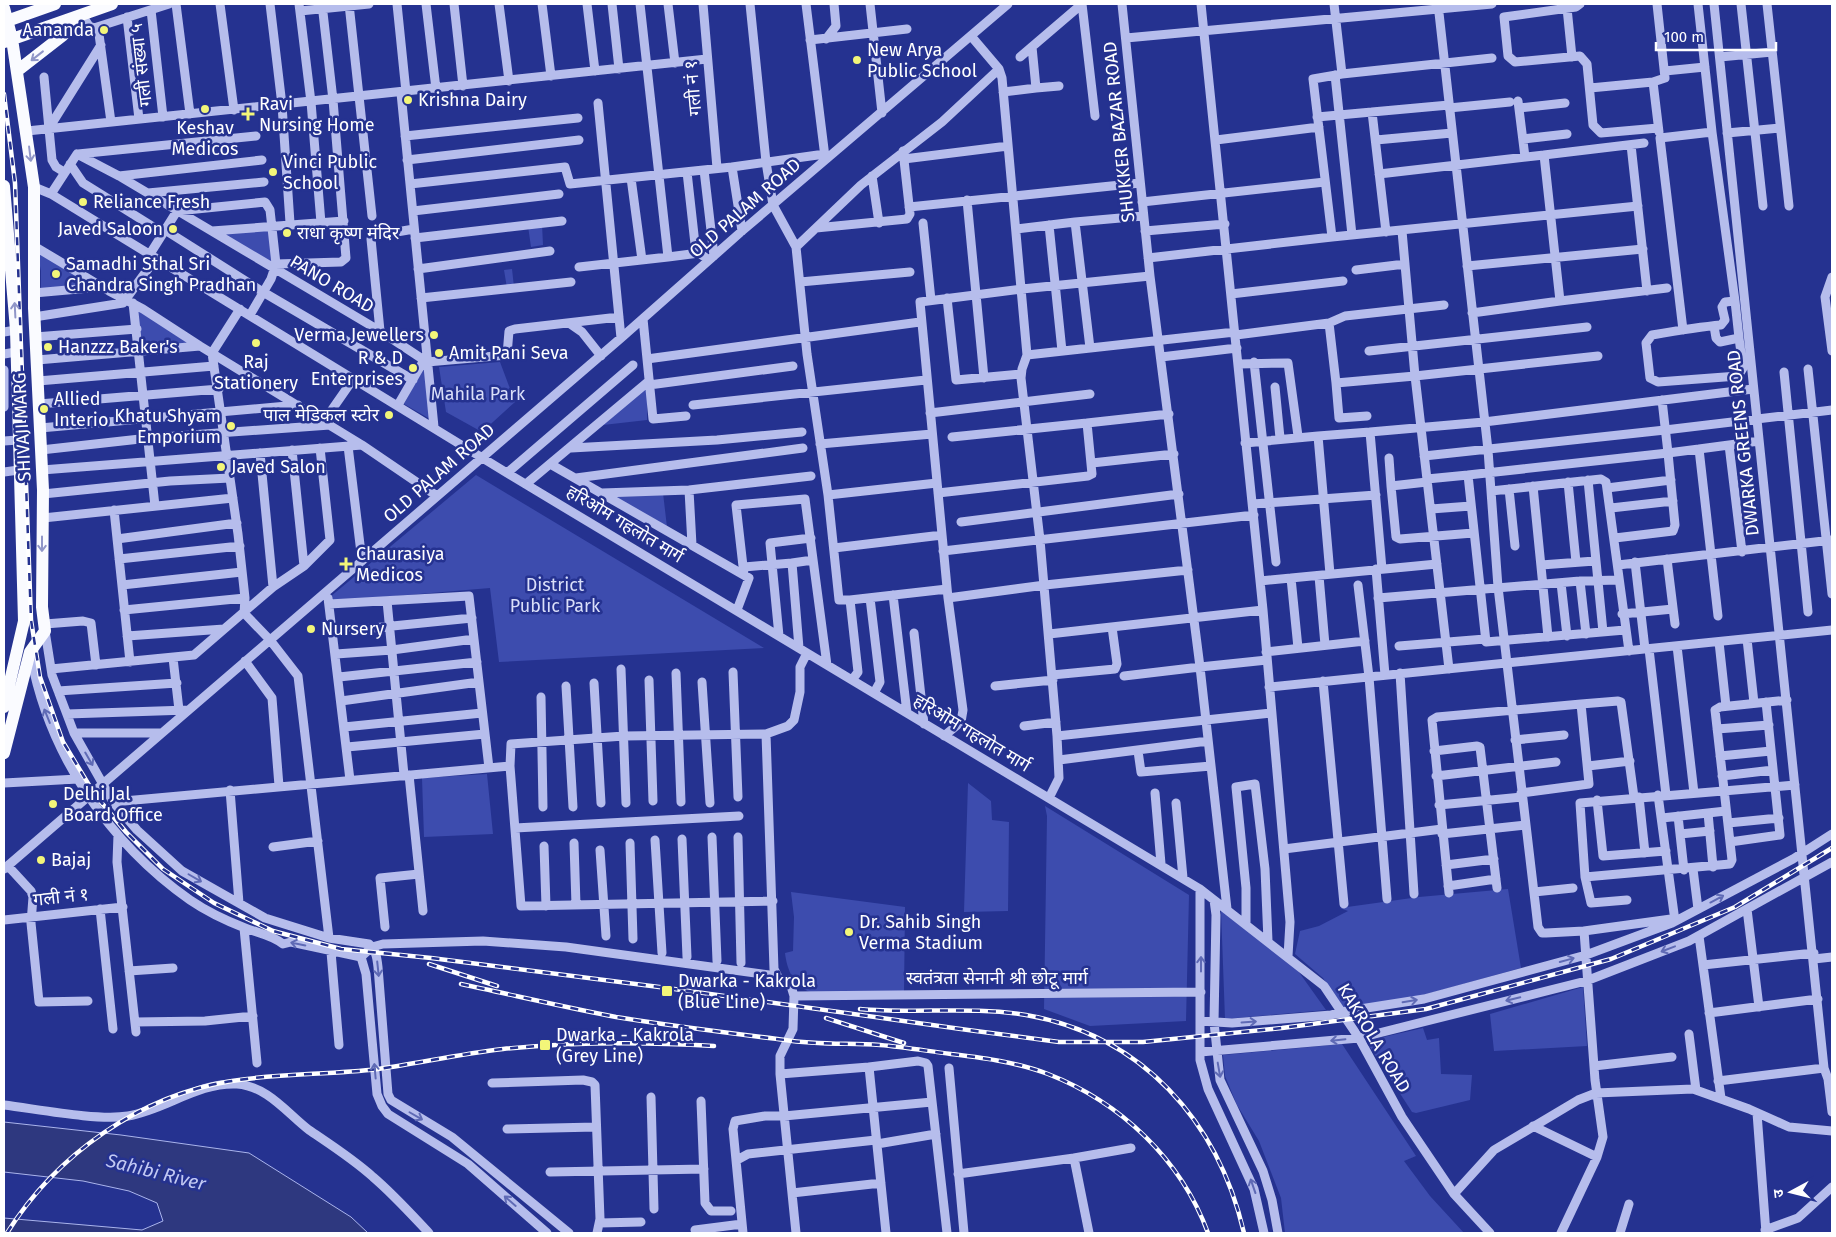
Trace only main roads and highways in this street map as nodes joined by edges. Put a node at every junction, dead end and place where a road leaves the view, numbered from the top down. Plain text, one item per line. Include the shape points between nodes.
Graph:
1 (55, 4) edge
2 (112, 4) edge
3 (82, 15) junction
4 (5, 17) edge
5 (8, 40) edge
6 (18, 71) junction
7 (4, 192) edge
8 (5, 217) edge
9 (6, 238) edge
10 (7, 257) edge
11 (8, 284) edge
12 (10, 331) edge
13 (10, 353) edge
14 (7, 373) edge
15 (42, 607) junction
16 (24, 621) junction
17 (30, 652) junction
18 (4, 707) edge
19 (4, 753) edge

1 - 4 main road
2 - 3 main road
3 - 5 main road
3 -> 6 main road via 62,36
4 - 5 main road, SHIVAJI MARG
5 - 6 main road, SHIVAJI MARG
6 -> 15 main road, SHIVAJI MARG via 34,186 34,317 43,494
7 - 8 main road, SHIVAJI MARG
8 - 9 main road, SHIVAJI MARG
9 - 10 main road, SHIVAJI MARG
10 - 11 main road, SHIVAJI MARG
12 -> 11 main road, SHIVAJI MARG
12 - 13 main road, SHIVAJI MARG
13 - 14 main road, SHIVAJI MARG
14 - 16 main road, SHIVAJI MARG via 18,440
15 - 16 main road
15 - 17 main road, SHIVAJI MARG via 45,628
16 - 17 main road
16 - 18 main road, SHIVAJI MARG
17 - 19 main road

